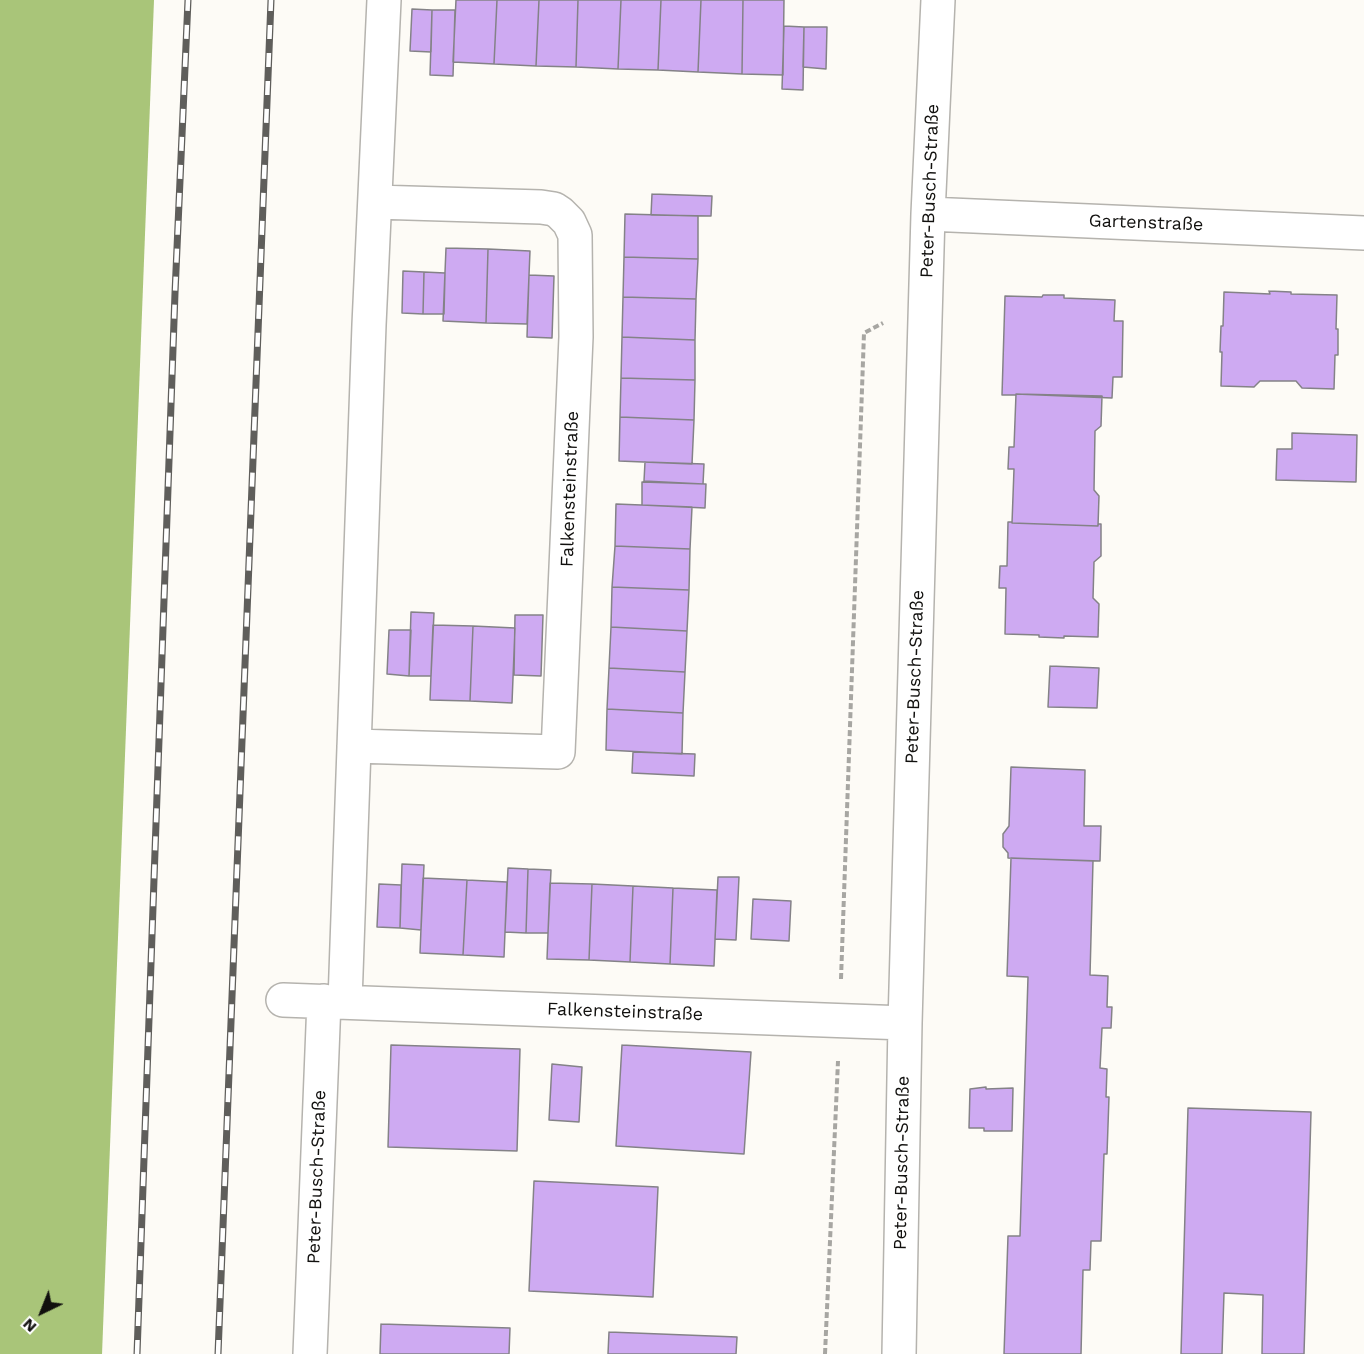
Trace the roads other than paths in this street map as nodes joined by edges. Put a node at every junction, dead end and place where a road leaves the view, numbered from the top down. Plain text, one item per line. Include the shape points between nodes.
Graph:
1 (384, 0) edge
2 (938, 0) edge
3 (375, 202) junction
4 (928, 214) junction
5 (1364, 232) edge
6 (354, 746) junction
7 (283, 999) dead end
8 (334, 1001) junction
9 (905, 1023) junction
10 (310, 1354) edge
11 (899, 1354) edge

1 - 3 street
2 - 4 street, Peter-Busch-Straße
3 - 6 street
3 - 6 street, Falkensteinstraße via 541,207 554,209 569,222 576,241 572,444 558,752
4 - 5 street, Gartenstraße
4 - 9 street, Peter-Busch-Straße
6 - 8 street
7 - 8 street, Falkensteinstraße
8 - 9 street, Falkensteinstraße
8 - 10 street, Peter-Busch-Straße
9 - 11 street, Peter-Busch-Straße

